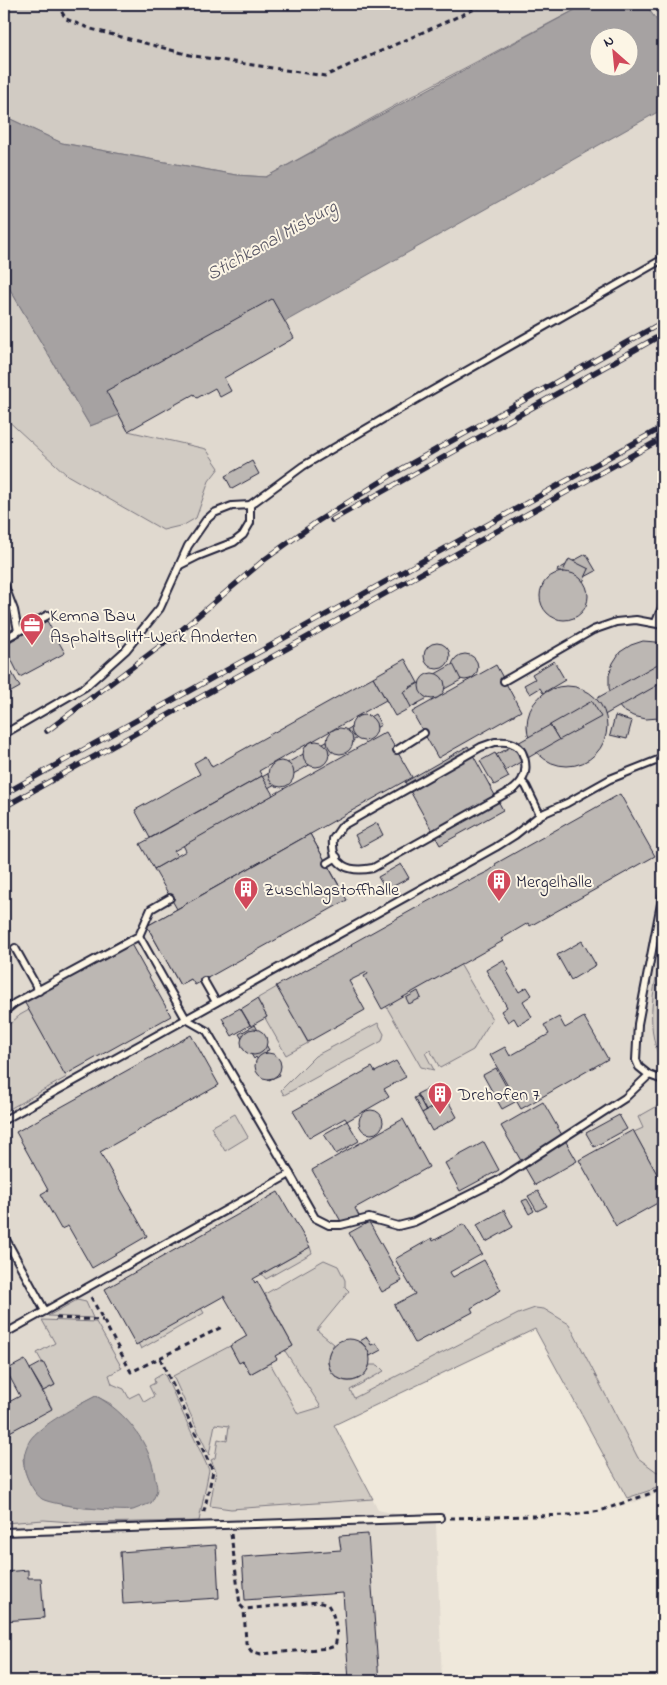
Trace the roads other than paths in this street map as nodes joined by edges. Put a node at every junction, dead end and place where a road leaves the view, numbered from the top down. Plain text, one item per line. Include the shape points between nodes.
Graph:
1 (663, 259) edge
2 (250, 505) junction
3 (180, 565) junction
4 (4, 584) edge
5 (663, 605) edge
6 (48, 615) dead end
7 (656, 622) junction
8 (663, 625) edge
9 (18, 631) junction
10 (4, 639) edge
11 (504, 681) dead end
12 (424, 733) dead end
13 (4, 734) edge
14 (397, 750) dead end
15 (663, 758) edge
16 (522, 782) junction
17 (540, 815) junction
18 (337, 857) junction
19 (327, 863) dead end
20 (663, 893) edge
21 (170, 898) dead end
22 (139, 936) junction
23 (15, 948) dead end
24 (204, 981) dead end
25 (38, 991) junction
26 (216, 1002) junction
27 (4, 1012) edge
28 (186, 1019) junction
29 (649, 1075) junction
30 (663, 1080) edge
31 (5, 1120) edge
32 (290, 1174) junction
33 (4, 1236) edge
34 (45, 1311) junction
35 (4, 1334) edge
36 (440, 1518) road end
37 (4, 1532) edge

1 - 2 lane via 303,466
2 - 3 lane via 232,506 214,513 188,546
2 - 3 lane via 250,523 243,535
3 - 13 lane via 160,608 126,650 85,687
4 - 9 lane
5 - 7 lane
6 - 9 lane
7 - 8 lane
7 - 11 lane via 616,622 593,630
9 - 10 lane
12 - 14 lane
15 - 17 lane
16 - 17 lane
16 - 18 lane via 373,868 351,870
16 - 18 lane via 526,765 518,747 502,742 481,746 342,826 333,839
17 - 26 lane via 496,847
18 - 19 lane
20 - 29 lane via 636,1043 636,1060
21 - 22 lane via 151,909
22 - 25 lane
22 - 28 lane
23 - 25 lane
24 - 26 lane
25 - 27 lane
26 - 28 lane
28 - 31 lane
28 - 32 lane via 207,1031
29 - 30 lane
29 - 32 lane via 625,1098 497,1181 414,1222 398,1226 369,1218 329,1225 315,1218
32 - 34 lane
33 - 34 lane
34 - 35 lane
36 - 37 lane

